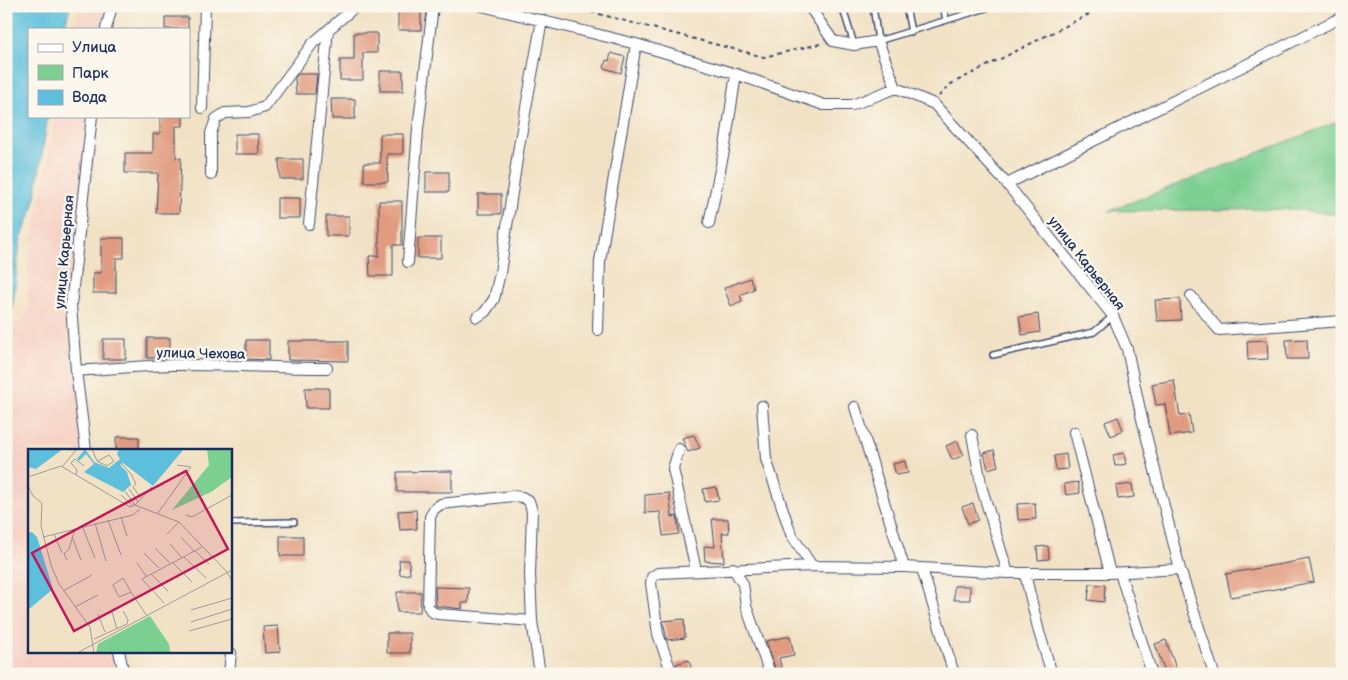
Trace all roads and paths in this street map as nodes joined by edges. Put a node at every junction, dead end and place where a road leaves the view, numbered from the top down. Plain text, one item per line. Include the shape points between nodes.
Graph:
1 (112, 6) edge
2 (205, 6) edge
3 (356, 6) edge
4 (434, 6) edge
5 (482, 6) edge
6 (568, 6) edge
7 (809, 6) edge
8 (842, 6) edge
9 (873, 6) edge
10 (906, 6) edge
11 (943, 6) edge
12 (993, 6) edge
13 (1105, 6) edge
14 (985, 7) edge
15 (1342, 17) edge
16 (542, 20) junction
17 (946, 20) junction
18 (106, 28) edge
19 (328, 30) junction
20 (911, 32) junction
21 (833, 41) junction
22 (878, 41) junction
23 (636, 44) junction
24 (854, 45) junction
25 (736, 74) junction
26 (896, 88) junction
27 (934, 104) junction
28 (202, 108) dead end
29 (92, 118) edge
30 (211, 175) dead end
31 (1007, 184) junction
32 (709, 223) dead end
33 (309, 224) dead end
34 (408, 262) dead end
35 (1191, 296) dead end
36 (1113, 316) junction
37 (477, 317) dead end
38 (1342, 321) edge
39 (598, 330) dead end
40 (993, 355) dead end
41 (327, 368) dead end
42 (76, 371) junction
43 (762, 406) dead end
44 (855, 407) dead end
45 (1074, 432) dead end
46 (972, 436) dead end
47 (86, 449) edge
48 (679, 450) dead end
49 (294, 522) dead end
50 (231, 523) edge
51 (812, 566) junction
52 (733, 568) junction
53 (904, 568) junction
54 (922, 569) junction
55 (1180, 569) junction
56 (696, 570) junction
57 (1115, 573) junction
58 (1008, 574) junction
59 (1025, 574) junction
60 (532, 621) junction
61 (119, 652) edge
62 (231, 653) dead end
63 (124, 674) edge
64 (230, 674) edge
65 (540, 674) edge
66 (672, 674) edge
67 (770, 674) edge
68 (954, 674) edge
69 (1052, 674) edge
70 (1152, 674) edge
71 (1214, 674) edge

1 - 18 street
2 - 28 street
3 - 19 street
4 - 34 street via 418,129
5 - 16 street
6 - 21 path via 764,57
7 - 21 street
8 - 24 lane
9 - 22 lane
10 - 20 lane
11 - 17 lane
12 - 14 lane
13 - 27 path via 951,84
14 - 17 lane
15 - 31 street
16 - 23 street
16 - 37 street via 518,146 500,272 494,299 486,312
17 - 20 lane
19 - 30 street via 313,43 265,106 250,112 225,113 216,119 211,133
19 - 33 street
20 - 22 lane
21 - 24 street
22 - 24 street
22 - 26 street
23 - 25 street
23 - 39 street via 600,261
25 - 26 street via 824,105 852,105
25 - 32 street
26 - 27 street, улица Карьерная
27 - 31 street, улица Карьерная
29 - 42 street, улица Карьерная via 71,306
31 - 36 street, улица Карьерная
35 - 38 street via 1219,330
36 - 40 lane via 1094,332
36 - 55 street, улица Карьерная via 1127,349
41 - 42 street, улица Чехова via 172,365
42 - 47 street, улица Карьерная
43 - 51 street via 766,459 790,534
44 - 53 street
45 - 57 street
46 - 58 street via 982,490
48 - 56 street via 672,469
49 - 50 lane
51 - 52 street
51 - 53 street
52 - 56 street
52 - 67 street via 743,584 746,606
53 - 54 street
54 - 58 street
54 - 68 street
55 - 57 street
55 - 71 street, улица Карьерная
56 - 66 street via 658,573 652,577 658,634
57 - 59 street
57 - 70 street
58 - 59 street
59 - 69 street
60 - 60 street via 432,612 428,606 430,517 434,509 441,504 512,496 530,501
60 - 65 street
61 - 63 street
62 - 64 street

